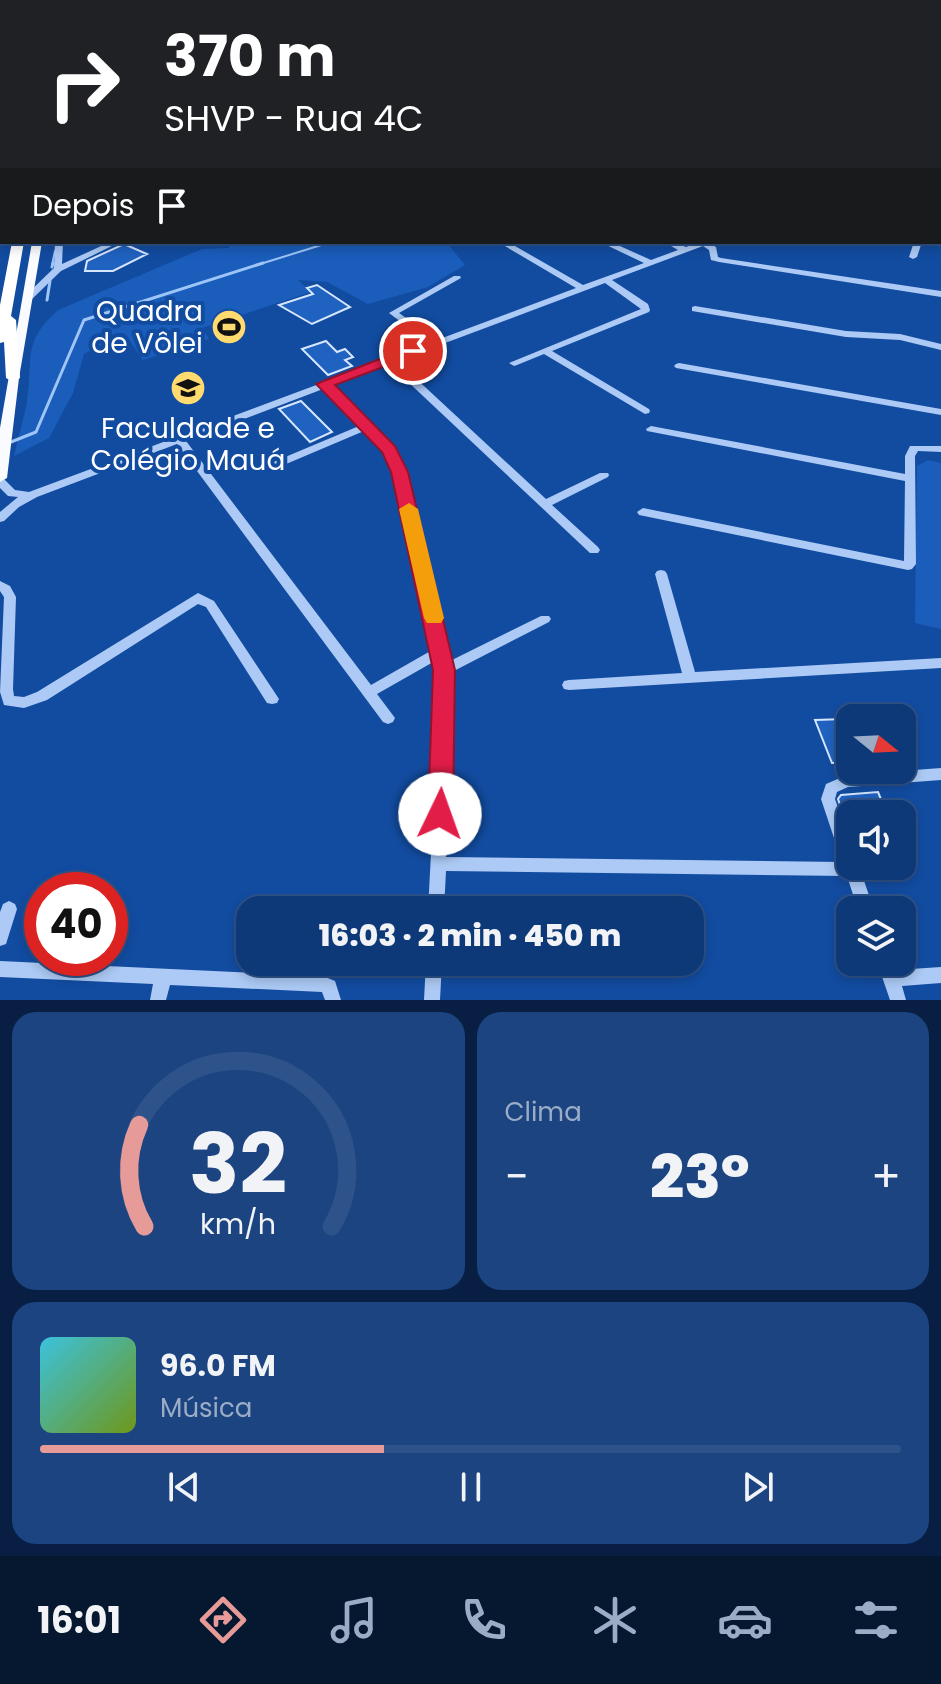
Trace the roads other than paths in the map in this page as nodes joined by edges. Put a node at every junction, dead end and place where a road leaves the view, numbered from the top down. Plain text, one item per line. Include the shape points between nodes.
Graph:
1 (18, 244) edge
2 (37, 244) edge
3 (112, 244) edge
4 (505, 244) edge
5 (608, 244) edge
6 (672, 244) edge
7 (702, 244) edge
8 (706, 244) edge
9 (917, 244) edge
10 (58, 245) edge
11 (685, 250) junction
12 (913, 257) dead end
13 (649, 262) junction
14 (58, 269) junction
15 (457, 278) dead end
16 (605, 279) junction
17 (582, 288) junction
18 (941, 294) edge
19 (28, 298) junction
20 (9, 301) junction
21 (695, 309) dead end
22 (0, 339) edge
23 (435, 343) junction
24 (941, 347) edge
25 (545, 351) junction
26 (390, 360) junction
27 (514, 363) dead end
28 (679, 366) dead end
29 (13, 378) junction
30 (324, 384) junction
31 (645, 411) dead end
32 (941, 412) edge
33 (367, 426) junction
34 (651, 429) dead end
35 (180, 440) junction
36 (941, 449) edge
37 (275, 465) dead end
38 (604, 475) dead end
39 (910, 479) junction
40 (0, 480) edge
41 (33, 494) junction
42 (544, 504) junction
43 (643, 512) dead end
44 (0, 518) edge
45 (594, 550) dead end
46 (661, 574) dead end
47 (0, 585) edge
48 (545, 619) dead end
49 (441, 651) junction
50 (941, 663) edge
51 (444, 670) junction
52 (690, 679) junction
53 (569, 685) dead end
54 (369, 692) junction
55 (272, 699) dead end
56 (388, 718) dead end
57 (941, 774) edge
58 (836, 822) edge
59 (438, 864) junction
60 (836, 866) edge
61 (437, 896) edge
62 (9, 909) dead end
63 (0, 938) edge
64 (0, 969) edge
65 (941, 975) edge
66 (433, 976) edge
67 (890, 976) edge
68 (163, 978) junction
69 (891, 979) junction
70 (158, 1000) edge
71 (333, 1000) edge
72 (432, 1000) edge
73 (898, 1000) edge

1 - 20 highway
2 - 19 main road
3 - 14 street
4 - 17 street
5 - 13 street
6 - 11 street
7 - 11 street
8 - 18 street via 719,260
9 - 12 street
10 - 14 street
11 - 13 street
13 - 16 street
14 - 19 street
15 - 23 street via 393,313
16 - 17 street
16 - 25 street via 646,310
17 - 23 street
19 - 29 main road
20 - 22 highway
20 - 29 highway
21 - 24 street
23 - 26 street
25 - 27 street
25 - 31 street
26 - 30 street
26 - 42 street
28 - 32 street
29 - 40 main road
30 - 33 street
30 - 35 street
33 - 37 street
33 - 49 street via 394,456 400,472
34 - 39 street
35 - 41 street
35 - 54 street
36 - 39 street via 912,450
38 - 42 street
39 - 43 street via 908,566
40 - 41 street via 12,493
41 - 44 street
42 - 45 street
46 - 52 street
47 - 55 street via 10,597 9,701 24,703 42,696 198,598 210,604
48 - 51 street
49 - 51 street
49 - 54 street
50 - 52 street
51 - 59 street
52 - 53 street
54 - 56 street
57 - 58 street via 847,781 831,788 828,799
59 - 60 street
59 - 61 street
62 - 63 street
64 - 68 street
65 - 69 street
66 - 72 street
67 - 69 street
68 - 70 street
68 - 71 street via 323,984
69 - 73 street

